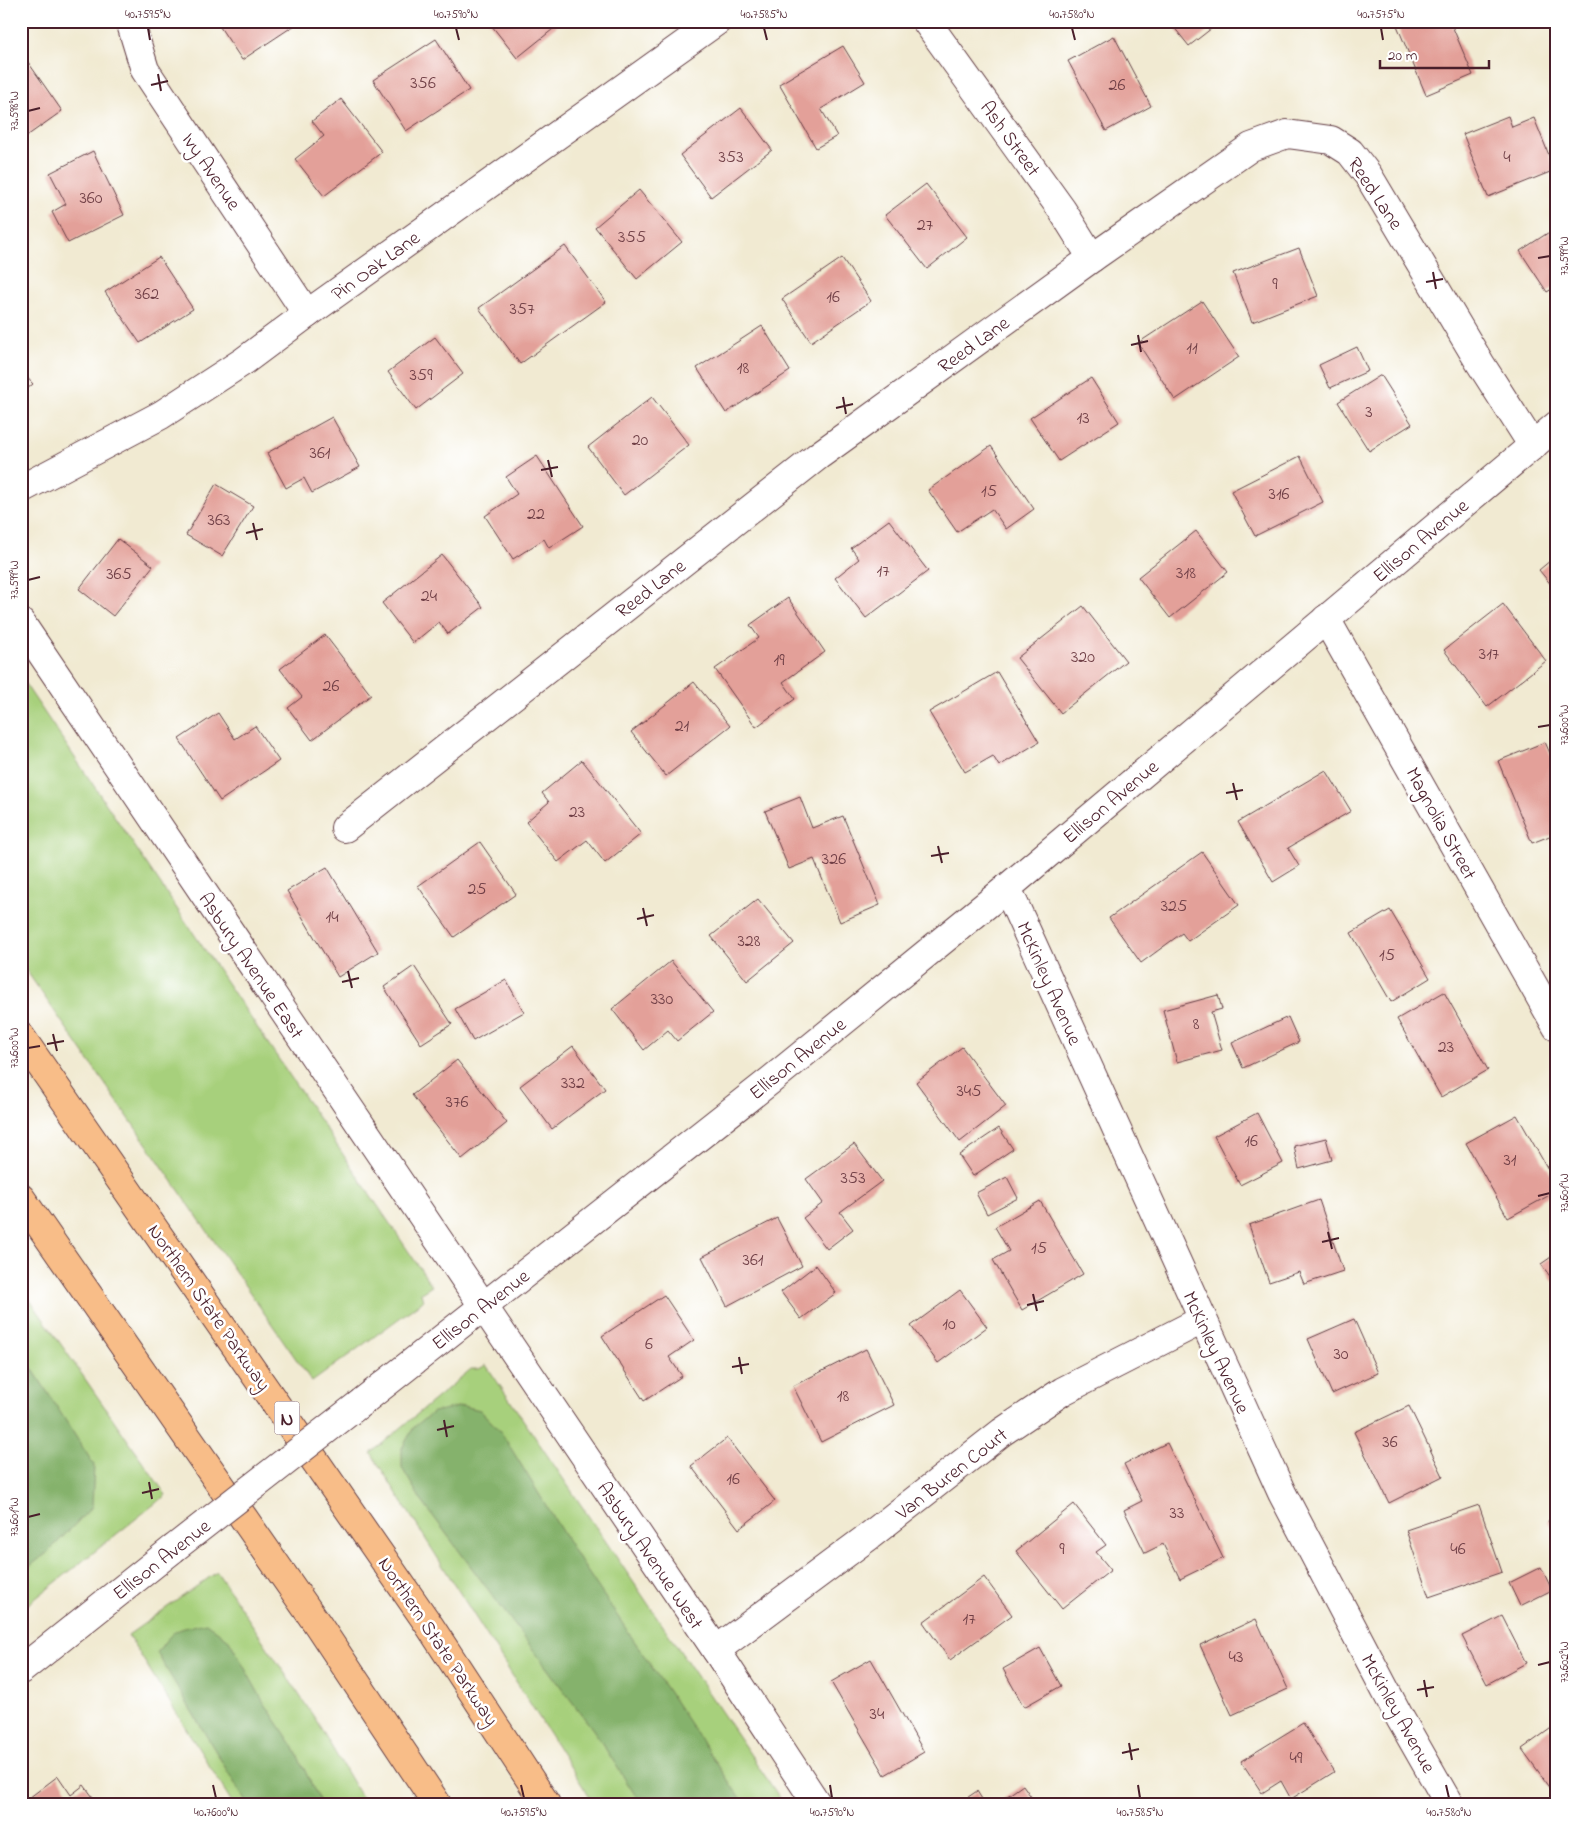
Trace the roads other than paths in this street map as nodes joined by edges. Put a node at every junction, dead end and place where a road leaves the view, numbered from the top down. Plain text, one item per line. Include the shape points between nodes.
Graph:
1 (130, 21) edge
2 (717, 21) edge
3 (926, 21) edge
4 (1092, 258) junction
5 (307, 314) junction
6 (1557, 425) edge
7 (1532, 446) junction
8 (21, 489) edge
9 (1326, 619) junction
10 (21, 623) edge
11 (345, 828) dead end
12 (1007, 888) junction
13 (1557, 1027) edge
14 (21, 1037) edge
15 (21, 1198) edge
16 (483, 1307) junction
17 (1202, 1320) junction
18 (716, 1650) junction
19 (21, 1670) edge
20 (438, 1804) edge
21 (546, 1804) edge
22 (817, 1804) edge
23 (1449, 1804) edge

1 - 5 street, Ivy Avenue via 144,70
2 - 5 street, Pin Oak Lane
3 - 4 street, Ash Street via 1062,210
4 - 7 street, Reed Lane via 1251,147 1287,134 1331,140 1350,152 1368,175
4 - 11 street, Reed Lane via 818,456
5 - 8 street, Pin Oak Lane via 244,361 160,415
6 - 7 street, Ellison Avenue
7 - 9 street, Ellison Avenue
9 - 12 street, Ellison Avenue
9 - 13 street, Magnolia Street
10 - 16 street, Asbury Avenue East
12 - 16 street, Ellison Avenue via 771,1080
12 - 17 street, McKinley Avenue
14 - 21 highway, Northern State Parkway / N via 412,1600
15 - 20 highway
16 - 18 street, Asbury Avenue West
16 - 19 street, Ellison Avenue, bridge
17 - 18 street, Van Buren Court via 1063,1391 1010,1427
17 - 23 street, McKinley Avenue via 1282,1493
18 - 22 street, Asbury Avenue West

